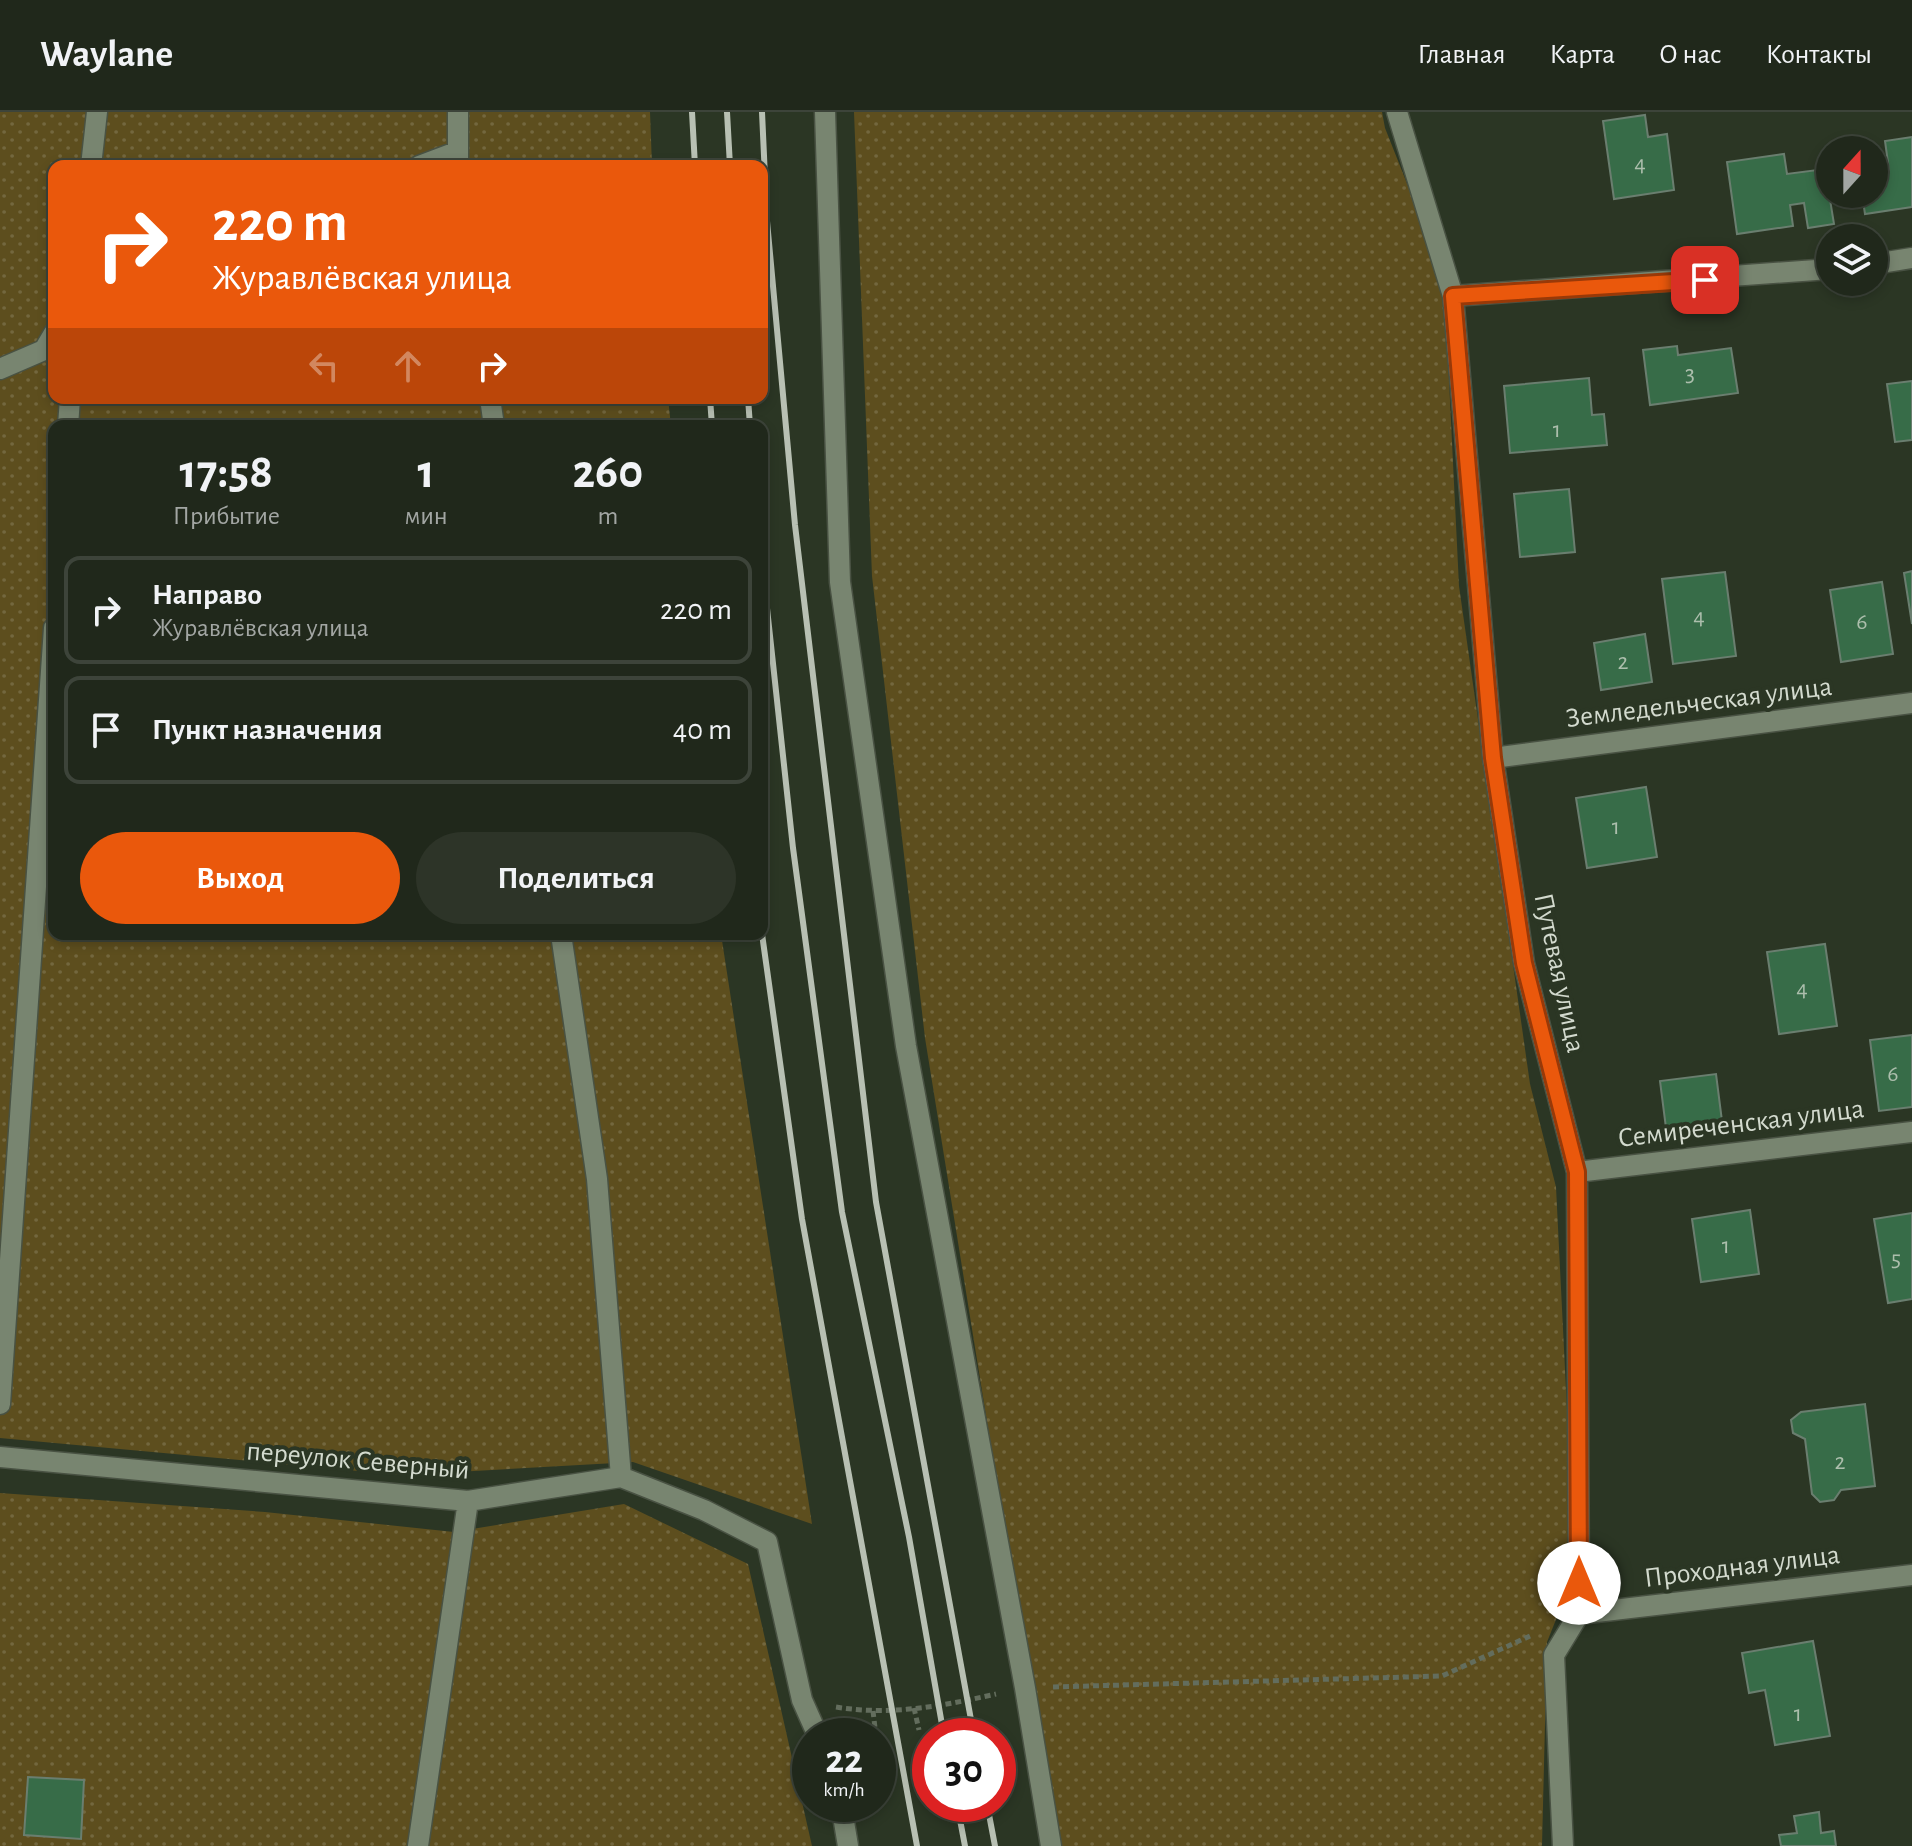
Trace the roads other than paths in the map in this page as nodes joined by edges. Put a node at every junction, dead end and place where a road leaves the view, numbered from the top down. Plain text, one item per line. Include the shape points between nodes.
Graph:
1 (97, 112) edge
2 (458, 112) edge
3 (825, 112) edge
4 (1397, 112) edge
5 (457, 159) edge
6 (92, 160) edge
7 (1912, 258) edge
8 (1888, 262) edge
9 (1816, 271) edge
10 (1453, 296) junction
11 (48, 343) edge
12 (0, 369) edge
13 (1912, 703) edge
14 (48, 714) edge
15 (1493, 758) junction
16 (562, 940) edge
17 (1912, 1132) edge
18 (1577, 1172) junction
19 (0, 1404) edge
20 (0, 1457) edge
21 (621, 1477) junction
22 (468, 1501) junction
23 (1912, 1575) edge
24 (1579, 1614) junction
25 (810, 1718) edge
26 (844, 1822) edge
27 (418, 1846) edge
28 (848, 1846) edge
29 (1051, 1846) edge
30 (1563, 1846) edge

1 - 6 street
2 - 5 street
3 - 29 street via 840,582 906,1046
4 - 10 street, Путевая улица
7 - 8 street
9 - 10 street
10 - 15 street, Путевая улица
11 - 12 street via 44,350
13 - 15 street, Земледельческая улица
14 - 19 street
15 - 18 street, Путевая улица via 1524,963
16 - 21 street via 597,1179
17 - 18 street, Семиреченская улица
18 - 24 street, Путевая улица
20 - 22 street, переулок Северный
21 - 22 street, переулок Северный
21 - 25 street via 767,1542
22 - 27 street
23 - 24 street, Проходная улица
24 - 30 street via 1554,1655
26 - 28 street

